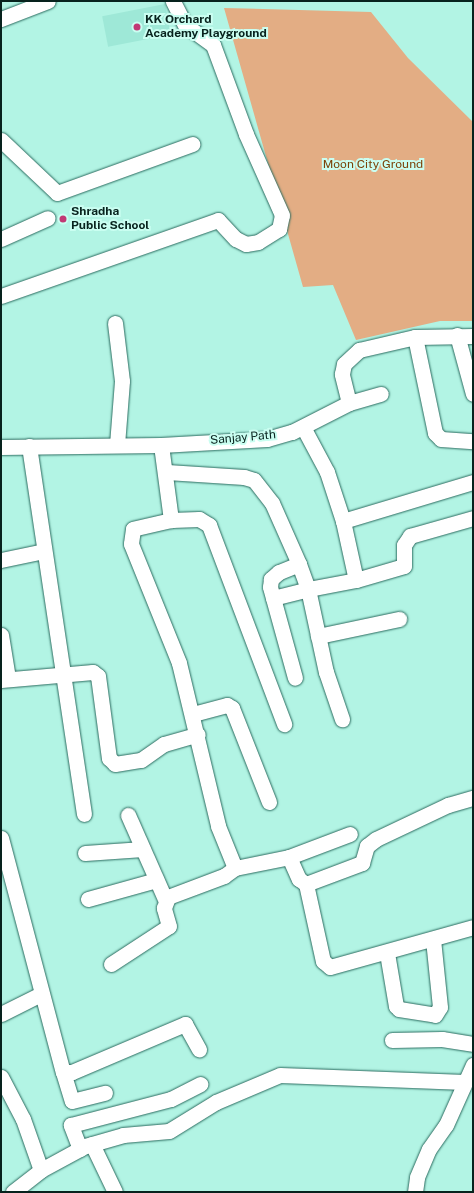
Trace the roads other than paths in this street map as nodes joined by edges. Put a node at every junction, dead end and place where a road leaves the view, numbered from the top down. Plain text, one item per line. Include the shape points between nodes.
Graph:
1 (48, 1) edge
2 (173, 1) edge
3 (1, 19) edge
4 (1, 140) edge
5 (192, 144) dead end
6 (48, 218) dead end
7 (1, 239) edge
8 (1, 296) edge
9 (116, 323) dead end
10 (457, 335) junction
11 (473, 336) edge
12 (415, 337) junction
13 (381, 394) dead end
14 (473, 394) edge
15 (349, 403) junction
16 (303, 427) junction
17 (473, 441) edge
18 (117, 444) junction
19 (161, 445) junction
20 (29, 446) junction
21 (1, 447) edge
22 (167, 472) junction
23 (473, 482) edge
24 (473, 518) edge
25 (171, 520) junction
26 (343, 521) junction
27 (44, 551) junction
28 (1, 560) edge
29 (299, 564) junction
30 (356, 580) junction
31 (308, 589) junction
32 (273, 598) junction
33 (399, 619) dead end
34 (1, 635) edge
35 (318, 636) junction
36 (62, 673) junction
37 (295, 678) dead end
38 (5, 679) edge
39 (192, 714) junction
40 (342, 720) dead end
41 (284, 724) dead end
42 (198, 734) junction
43 (473, 798) edge
44 (269, 802) dead end
45 (84, 814) dead end
46 (128, 815) dead end
47 (350, 834) dead end
48 (1, 838) edge
49 (143, 849) junction
50 (85, 853) dead end
51 (289, 857) junction
52 (235, 868) junction
53 (156, 880) junction
54 (306, 884) junction
55 (88, 899) dead end
56 (166, 901) junction
57 (473, 927) edge
58 (433, 939) junction
59 (387, 953) junction
60 (111, 964) dead end
61 (41, 994) junction
62 (1, 1014) edge
63 (392, 1040) dead end
64 (473, 1044) edge
65 (199, 1049) dead end
66 (473, 1065) edge
67 (63, 1072) junction
68 (1, 1077) edge
69 (465, 1082) junction
70 (200, 1084) dead end
71 (105, 1093) dead end
72 (86, 1146) junction
73 (41, 1170) junction
74 (13, 1192) edge
75 (115, 1192) edge
76 (415, 1192) edge

1 - 3 street
2 - 8 street via 185,25 213,45 246,134 282,215 279,229 258,242 246,244 236,239 218,220
4 - 5 street via 57,193
6 - 7 street
9 - 18 street via 122,381
10 - 11 street
10 - 12 street
10 - 14 street
12 - 15 street via 370,346 351,356 342,374
12 - 17 street via 435,433 441,439
13 - 15 street, Sanjay Path
15 - 16 street, Sanjay Path
16 - 19 street, Sanjay Path via 267,439
16 - 26 street via 327,472
18 - 19 street, Sanjay Path
18 - 20 street, Sanjay Path
19 - 22 street
20 - 21 street, Sanjay Path
20 - 27 street
22 - 25 street
22 - 29 street via 254,480 272,503
23 - 26 street
24 - 30 street via 410,536 404,545 404,566
25 - 39 street via 140,525 130,536 179,663
25 - 41 street via 199,519 209,525
26 - 30 street
27 - 28 street
27 - 36 street
29 - 31 street
29 - 32 street via 272,579
30 - 31 street
31 - 32 street
31 - 35 street
32 - 37 street
33 - 35 street
34 - 38 street
35 - 40 street
36 - 38 street
36 - 42 street via 93,672 98,676 111,762 141,760 164,744
36 - 45 street
39 - 42 street
39 - 44 street via 227,705 232,708
42 - 52 street via 218,826
43 - 54 street via 448,805 376,839 367,846 362,864
46 - 49 street
47 - 51 street
48 - 61 street
49 - 50 street
49 - 53 street
51 - 52 street
51 - 54 street via 299,879
52 - 56 street
53 - 55 street
53 - 56 street
54 - 59 street via 326,966 338,968
56 - 60 street via 169,926
57 - 58 street
58 - 59 street
58 - 59 street via 440,1007 435,1015 399,1009 396,1006
61 - 62 street
61 - 67 street
63 - 64 street via 442,1040
65 - 67 street via 186,1024 72,1072
66 - 69 street
67 - 71 street via 72,1101
68 - 73 street via 23,1119
69 - 72 street via 286,1073 216,1102 169,1131 123,1135
69 - 76 street via 446,1125 429,1149 416,1177
70 - 72 street via 171,1099 71,1125
72 - 73 street
72 - 75 street
73 - 74 street

